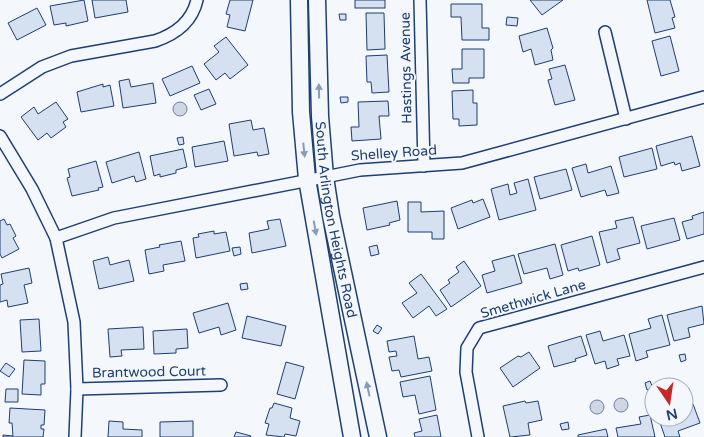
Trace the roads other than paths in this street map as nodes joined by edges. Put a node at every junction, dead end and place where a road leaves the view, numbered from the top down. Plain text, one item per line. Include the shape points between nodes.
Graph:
1 (197, 0) edge
2 (299, 0) edge
3 (317, 0) edge
4 (420, 0) edge
5 (605, 32) dead end
6 (0, 94) edge
7 (704, 97) edge
8 (626, 119) junction
9 (0, 136) edge
10 (424, 166) junction
11 (325, 177) junction
12 (307, 180) junction
13 (56, 238) junction
14 (704, 267) edge
15 (221, 385) dead end
16 (77, 389) junction
17 (75, 437) edge
18 (352, 437) edge
19 (378, 437) edge
20 (478, 437) edge

1 - 6 street via 188,20 166,38 71,56 42,67
2 -> 12 main road, South Arlington Heights Road via 301,112
11 -> 3 main road, South Arlington Heights Road
4 - 10 street, Hastings Avenue
5 - 8 street
7 - 8 street, Shelley Road
8 - 10 street, Shelley Road via 462,163
9 - 13 street via 32,189
10 - 11 street, Shelley Road via 360,170
11 - 12 street, Shelley Road
19 -> 11 main road, South Arlington Heights Road
12 - 13 street, Shelley Road via 114,218
12 -> 18 main road, South Arlington Heights Road
13 - 16 street via 74,322
14 - 20 street, Smethwick Lane via 479,328 467,348 466,372
15 - 16 street, Brantwood Court
16 - 17 street

